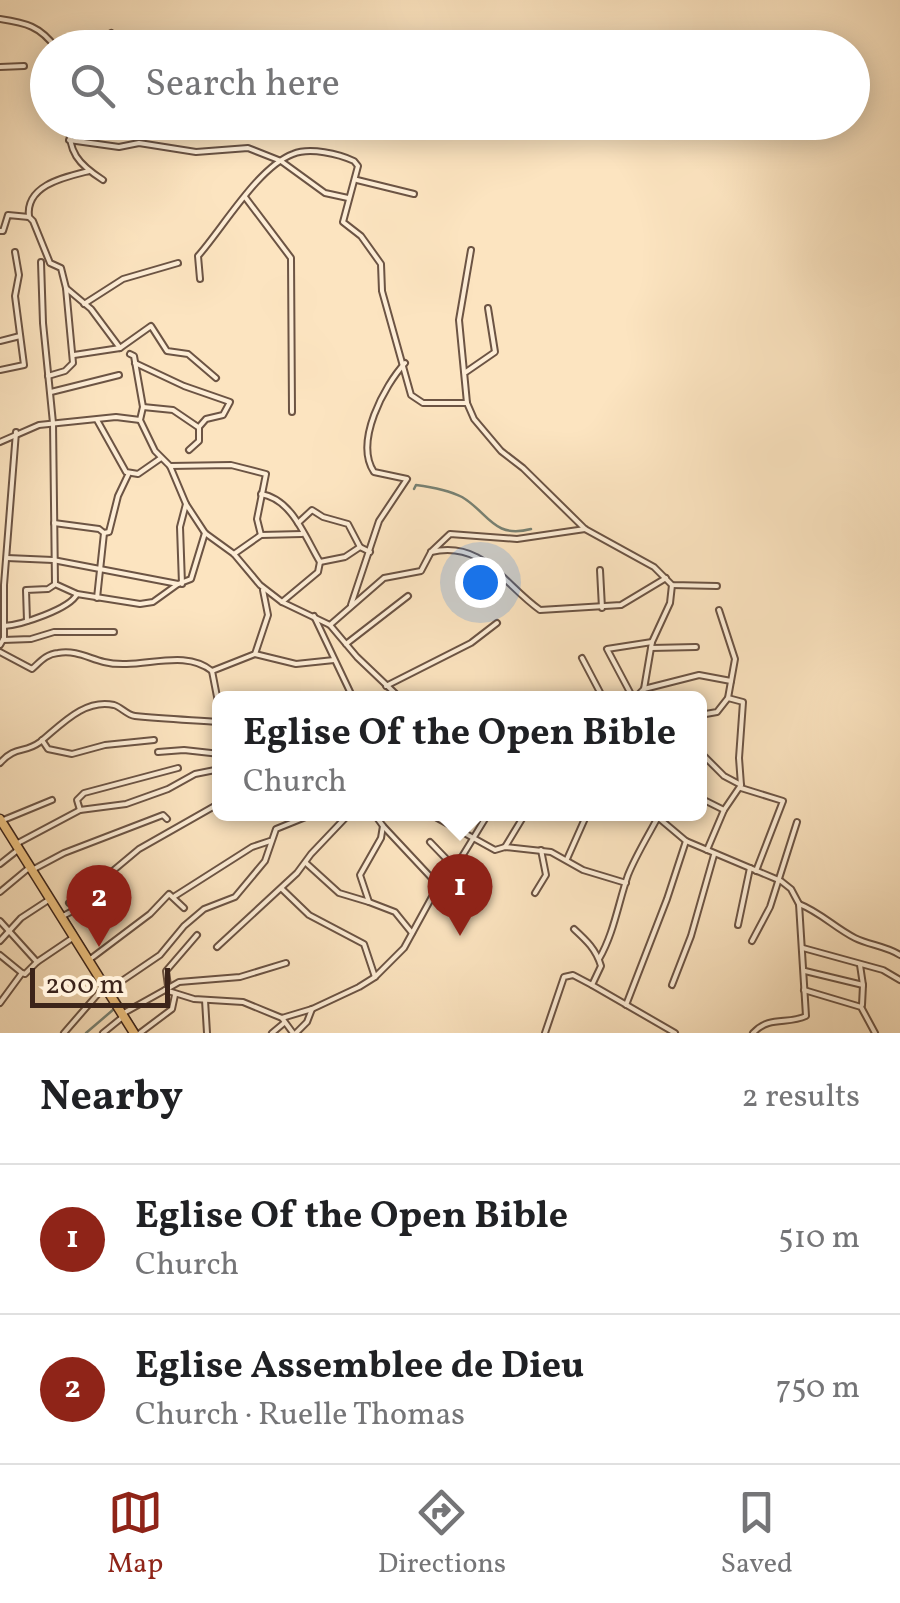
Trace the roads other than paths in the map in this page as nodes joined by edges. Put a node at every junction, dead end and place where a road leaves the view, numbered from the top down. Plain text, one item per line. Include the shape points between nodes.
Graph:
1 (0, 19) edge
2 (41, 30) edge
3 (24, 66) dead end
4 (0, 67) edge
5 (68, 140) joint
6 (281, 161) junction
7 (89, 170) junction
8 (103, 180) dead end
9 (357, 180) junction
10 (414, 194) dead end
11 (244, 196) junction
12 (350, 198) junction
13 (29, 217) junction
14 (0, 231) edge
15 (471, 250) dead end
16 (15, 252) dead end
17 (41, 262) dead end
18 (178, 264) dead end
19 (200, 279) dead end
20 (66, 288) junction
21 (84, 304) junction
22 (488, 308) dead end
23 (21, 335) junction
24 (0, 341) edge
25 (120, 348) junction
26 (130, 354) dead end
27 (74, 355) junction
28 (135, 363) junction
29 (405, 363) junction
30 (0, 370) edge
31 (465, 373) junction
32 (48, 376) junction
33 (119, 376) dead end
34 (216, 378) dead end
35 (50, 392) junction
36 (467, 403) junction
37 (143, 407) junction
38 (292, 412) dead end
39 (97, 420) junction
40 (140, 420) junction
41 (54, 423) junction
42 (199, 427) junction
43 (16, 432) junction
44 (0, 442) edge
45 (188, 450) dead end
46 (161, 458) junction
47 (170, 466) junction
48 (130, 473) junction
49 (261, 494) junction
50 (186, 504) junction
51 (54, 523) junction
52 (297, 524) junction
53 (584, 529) junction
54 (104, 533) junction
55 (205, 533) junction
56 (302, 534) junction
57 (261, 535) junction
58 (360, 547) junction
59 (430, 552) junction
60 (371, 553) junction
61 (234, 554) junction
62 (7, 558) junction
63 (53, 560) junction
64 (320, 562) junction
65 (101, 568) junction
66 (600, 570) dead end
67 (666, 578) junction
68 (55, 584) junction
69 (180, 584) junction
70 (672, 585) junction
71 (260, 586) junction
72 (717, 586) dead end
73 (76, 594) junction
74 (408, 596) dead end
75 (97, 598) junction
76 (282, 602) junction
77 (351, 605) junction
78 (602, 608) junction
79 (719, 610) dead end
80 (1, 612) edge
81 (314, 616) junction
82 (27, 621) junction
83 (497, 623) dead end
84 (330, 625) junction
85 (4, 626) junction
86 (114, 632) dead end
87 (1, 642) edge
88 (346, 644) junction
89 (652, 645) junction
90 (696, 648) dead end
91 (0, 652) edge
92 (256, 654) junction
93 (582, 658) dead end
94 (336, 660) junction
95 (212, 671) junction
96 (731, 681) junction
97 (386, 686) junction
98 (644, 688) junction
99 (216, 691) edge
100 (349, 691) edge
101 (392, 691) edge
102 (599, 691) edge
103 (630, 691) edge
104 (641, 691) edge
105 (728, 698) junction
106 (707, 714) edge
107 (212, 722) edge
108 (42, 740) junction
109 (154, 740) dead end
110 (158, 752) dead end
111 (212, 753) edge
112 (707, 759) edge
113 (0, 763) edge
114 (178, 768) dead end
115 (212, 771) edge
116 (741, 787) junction
117 (52, 800) dead end
118 (707, 802) edge
119 (212, 807) edge
120 (80, 810) junction
121 (724, 810) junction
122 (2, 819) edge
123 (166, 819) dead end
124 (293, 821) edge
125 (343, 821) edge
126 (379, 821) edge
127 (444, 821) edge
128 (484, 821) edge
129 (521, 821) edge
130 (584, 821) edge
131 (653, 821) edge
132 (663, 821) edge
133 (796, 822) dead end
134 (383, 826) junction
135 (475, 837) junction
136 (270, 841) junction
137 (686, 841) junction
138 (430, 842) dead end
139 (18, 844) junction
140 (505, 847) junction
141 (541, 850) junction
142 (707, 850) junction
143 (714, 855) junction
144 (568, 859) junction
145 (306, 863) junction
146 (0, 864) edge
147 (33, 868) junction
148 (455, 868) junction
149 (753, 869) junction
150 (779, 880) junction
151 (626, 883) junction
152 (440, 886) junction
153 (281, 888) junction
154 (0, 892) edge
155 (535, 893) dead end
156 (174, 897) junction
157 (50, 898) junction
158 (102, 901) dead end
159 (368, 902) junction
160 (69, 903) dead end
161 (799, 904) junction
162 (184, 908) dead end
163 (61, 917) junction
164 (0, 921) edge
165 (738, 925) dead end
166 (574, 929) dead end
167 (9, 930) junction
168 (413, 933) junction
169 (198, 935) dead end
170 (74, 936) junction
171 (0, 941) edge
172 (752, 941) dead end
173 (217, 948) dead end
174 (802, 948) junction
175 (0, 955) edge
176 (900, 955) edge
177 (89, 960) junction
178 (599, 960) junction
179 (37, 962) junction
180 (286, 962) dead end
181 (860, 963) junction
182 (805, 971) junction
183 (22, 974) junction
184 (375, 977) junction
185 (900, 980) edge
186 (672, 985) dead end
187 (863, 985) junction
188 (592, 986) junction
189 (108, 988) junction
190 (167, 988) junction
191 (804, 990) junction
192 (175, 993) junction
193 (205, 1000) junction
194 (0, 1002) edge
195 (626, 1005) junction
196 (862, 1007) junction
197 (312, 1009) junction
198 (124, 1013) junction
199 (283, 1020) junction
200 (64, 1033) edge
201 (102, 1033) edge
202 (138, 1033) edge
203 (206, 1033) edge
204 (272, 1033) edge
205 (295, 1033) edge
206 (545, 1033) edge
207 (675, 1033) edge
208 (753, 1033) edge
209 (875, 1033) edge

1 - 2 street
3 - 4 street
5 - 6 street via 196,152 248,148
5 - 7 street
6 - 9 street via 298,152 344,156 358,166
6 - 11 street
6 - 12 street via 325,193
7 - 8 street
7 - 13 street via 38,190
9 - 10 street
9 - 12 street
11 - 19 street via 198,256
11 - 38 street via 290,258
12 - 29 street via 343,222 381,264 382,291
13 - 14 street via 8,215
13 - 20 street
15 - 31 street via 459,320
16 - 23 street
17 - 32 street
18 - 21 street via 124,278
20 - 21 street
20 - 27 street
21 - 25 street
22 - 31 street via 495,352
23 - 24 street
23 - 30 street via 24,365
25 - 27 street
25 - 34 street via 151,326 167,352 188,354
26 - 28 street
27 - 32 street via 65,371
28 - 37 street
28 - 42 street via 230,402 223,415
29 - 36 street via 417,400
29 - 60 street via 378,400 369,454 374,472 407,479 379,522
31 - 36 street
32 - 35 street
33 - 35 street
35 - 41 street
36 - 53 street via 501,451
37 - 40 street
37 - 42 street via 173,410
39 - 40 street
39 - 41 street
39 - 48 street
40 - 46 street
41 - 43 street
41 - 51 street
42 - 45 street via 199,441
43 - 44 street
43 - 62 street
46 - 47 street
46 - 48 street
47 - 49 street via 231,465 266,474
47 - 50 street
48 - 54 street
49 - 52 street via 282,503
49 - 57 street
50 - 55 street
50 - 69 street
51 - 54 street
51 - 63 street
52 - 56 street
52 - 58 street via 312,510 348,524
53 - 59 street via 517,539 450,534
53 - 67 street
54 - 65 street
55 - 61 street
55 - 69 street via 194,574
56 - 57 street
56 - 64 street
57 - 61 street
58 - 60 street
58 - 64 street
59 - 77 street via 418,573 384,578
59 - 78 street via 461,549 540,610
60 - 77 street
61 - 71 street
62 - 63 street
62 - 80 street
63 - 65 street
63 - 68 street
64 - 76 street via 318,572
65 - 69 street
65 - 75 street
66 - 78 street
67 - 70 street
67 - 78 street via 631,602
68 - 73 street
68 - 82 street via 26,590
69 - 75 street via 153,602
70 - 72 street
70 - 89 street
71 - 76 street
71 - 92 street via 268,615
73 - 75 street
73 - 82 street via 70,605
74 - 88 street
76 - 81 street
77 - 84 street
79 - 96 street via 735,660
80 - 85 street
81 - 84 street
81 - 94 street
82 - 85 street
83 - 97 street
84 - 88 street
85 - 87 street
86 - 87 street via 54,632
88 - 97 street
89 - 90 street
89 - 98 street
89 - 103 street via 608,649
91 - 95 street via 32,669 52,654 73,652 126,664 183,660
92 - 94 street via 296,664
92 - 95 street
93 - 102 street
94 - 100 street
95 - 99 street
96 - 98 street via 700,675
96 - 105 street
97 - 101 street
98 - 104 street
105 - 106 street
105 - 116 street via 743,702
107 - 108 street via 100,706 65,719
108 - 109 street via 48,749 72,754
108 - 113 street via 5,752
110 - 111 street
112 - 116 street
114 - 120 street via 84,793 76,800
115 - 120 street via 126,804
116 - 121 street
116 - 149 street via 783,801
117 - 122 street
118 - 121 street
119 - 160 street via 139,848
120 - 139 street
121 - 142 street
122 - 139 main road
123 - 147 street
124 - 136 street
125 - 145 street
126 - 134 street
127 - 135 street
128 - 135 street
129 - 140 street
130 - 144 street
131 - 151 street
132 - 137 street
133 - 150 street
134 - 152 street
134 - 159 street via 360,876
135 - 140 street via 495,850
135 - 148 street
136 - 156 street
136 - 189 street via 235,897 204,909 160,956
137 - 142 street
137 - 195 street
138 - 148 street
139 - 146 street
139 - 147 main road
140 - 141 street
141 - 144 street
141 - 155 street via 546,875
142 - 143 street
143 - 149 street
143 - 186 street
144 - 151 street
145 - 153 street
145 - 159 street via 339,892
147 - 154 street
147 - 157 main road
148 - 152 street
149 - 150 street
149 - 165 street
150 - 161 street
150 - 172 street
151 - 178 street via 613,936
152 - 168 street
153 - 173 street
153 - 184 street via 309,915 364,944
156 - 162 street
156 - 177 street via 169,894
157 - 163 main road
157 - 167 street
158 - 163 street
159 - 168 street via 396,912
161 - 174 street
161 - 176 street via 858,940
163 - 170 main road
164 - 167 street
166 - 178 street
167 - 171 street
167 - 179 street
168 - 184 street
169 - 190 street via 166,971
170 - 177 main road
170 - 179 street
174 - 181 street
174 - 182 street
175 - 183 street
177 - 189 main road
178 - 188 street
179 - 183 street
180 - 190 street
181 - 185 street
181 - 187 street
182 - 187 street
182 - 191 street
183 - 194 street
184 - 197 street
187 - 196 street
188 - 195 street
188 - 206 street via 573,974 564,978
189 - 198 main road
189 - 200 street
190 - 192 street
190 - 198 street
191 - 196 street
191 - 208 street via 806,1016 768,1021
192 - 193 street
192 - 202 street via 172,1009
193 - 199 street via 243,1002
193 - 203 street
195 - 207 street
196 - 209 street
197 - 199 street
197 - 205 street
198 - 201 street
198 - 202 main road
199 - 204 street
199 - 205 street

